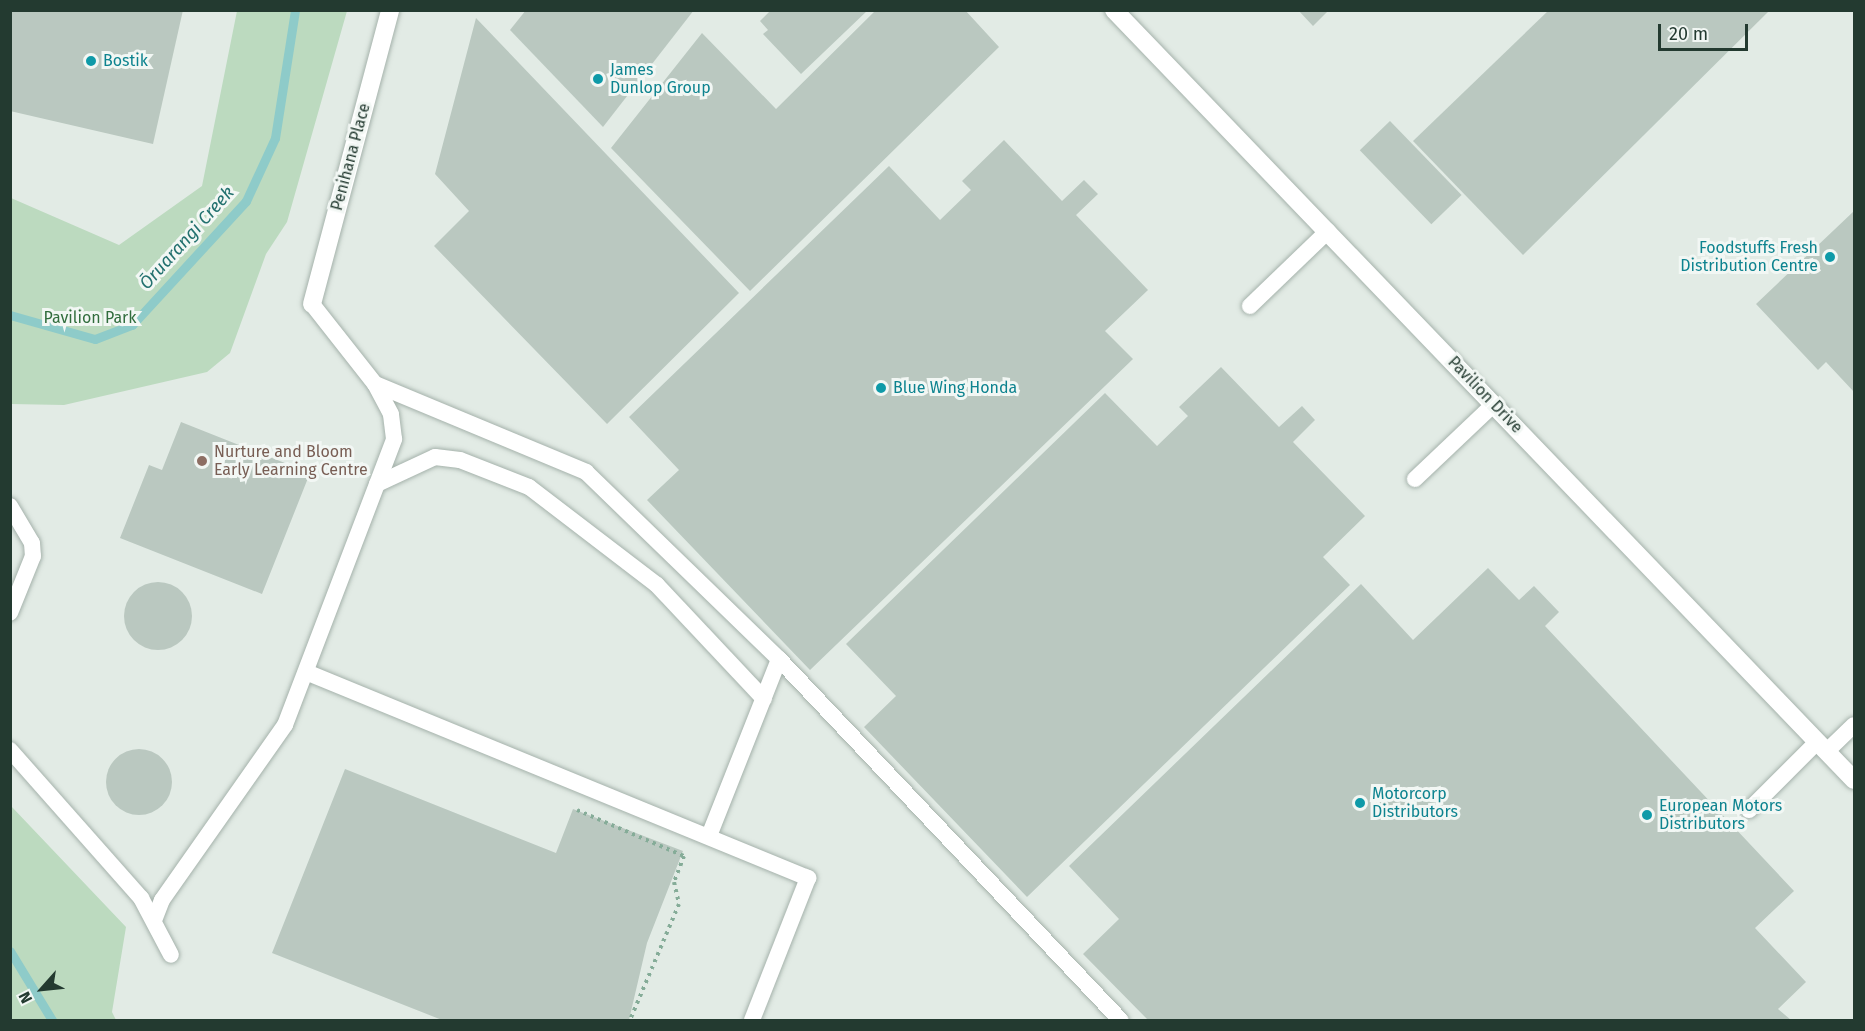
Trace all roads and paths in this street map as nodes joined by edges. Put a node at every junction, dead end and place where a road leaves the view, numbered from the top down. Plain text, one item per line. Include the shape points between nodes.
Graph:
1 (390, 10) edge
2 (1114, 10) edge
3 (1328, 231) junction
4 (312, 304) joint
5 (1250, 306) dead end
6 (375, 384) junction
7 (1494, 404) junction
8 (1415, 479) dead end
9 (377, 483) junction
10 (10, 506) edge
11 (10, 613) edge
12 (779, 658) junction
13 (306, 672) junction
14 (764, 699) junction
15 (1854, 725) edge
16 (1822, 747) junction
17 (10, 750) edge
18 (1854, 780) edge
19 (577, 810) dead end
20 (1749, 810) dead end
21 (709, 836) junction
22 (155, 918) junction
23 (171, 955) dead end
24 (630, 1020) edge
25 (752, 1020) edge
26 (1120, 1020) edge

1 - 4 street, Penihana Place
2 - 3 street, Pavilion Drive
3 - 5 lane
3 - 7 street, Pavilion Drive
4 - 6 lane
6 - 9 lane via 391,414 394,440
6 - 12 lane via 586,472
7 - 8 lane
7 - 16 street, Pavilion Drive
9 - 13 lane
9 - 14 lane via 435,457 460,459 529,487 657,585
10 - 11 lane via 32,543 33,556
12 - 14 lane
12 - 26 lane
13 - 21 lane
13 - 22 lane via 274,744 162,900
14 - 21 lane
15 - 16 lane
16 - 18 street, Pavilion Drive
16 - 20 lane
17 - 22 lane
19 - 24 path via 684,856 674,882 679,904
21 - 25 lane via 808,878
22 - 23 lane

